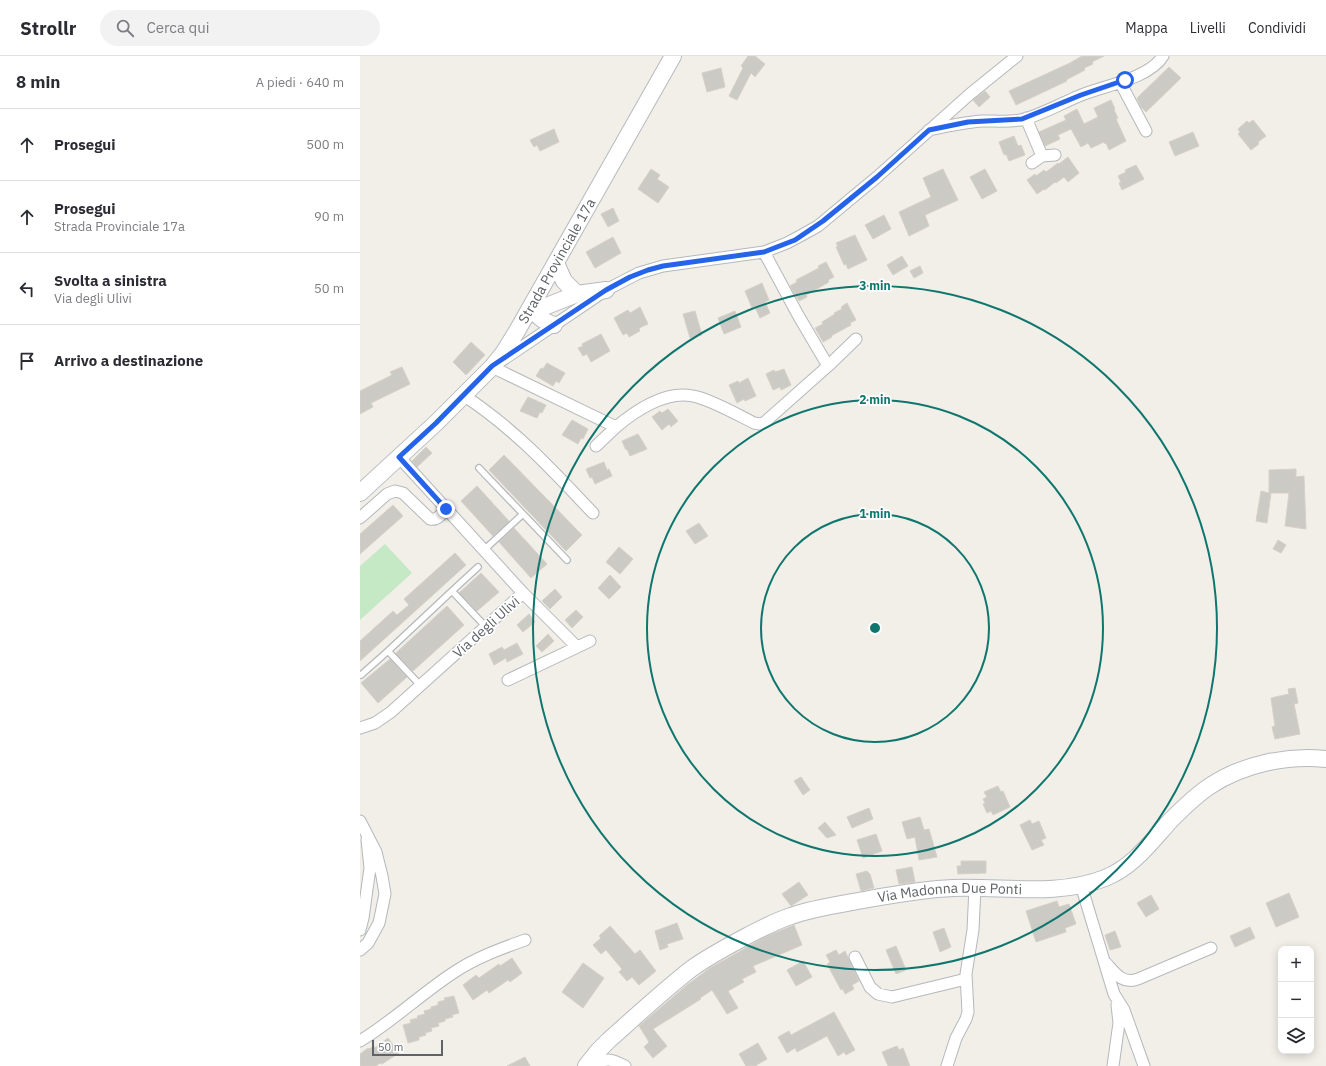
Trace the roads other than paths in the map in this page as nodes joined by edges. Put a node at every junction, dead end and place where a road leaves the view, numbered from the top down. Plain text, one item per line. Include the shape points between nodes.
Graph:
1 (673, 56) edge
2 (1017, 56) edge
3 (1163, 56) edge
4 (1120, 82) junction
5 (1026, 118) junction
6 (929, 130) junction
7 (1146, 131) dead end
8 (1055, 155) dead end
9 (1042, 156) junction
10 (1032, 163) dead end
11 (764, 252) junction
12 (556, 263) junction
13 (606, 290) junction
14 (577, 294) junction
15 (531, 310) junction
16 (554, 325) junction
17 (856, 339) dead end
18 (492, 366) junction
19 (828, 366) junction
20 (463, 396) junction
21 (616, 427) junction
22 (596, 446) dead end
23 (399, 457) junction
24 (479, 468) dead end
25 (360, 493) edge
26 (446, 509) junction
27 (593, 513) dead end
28 (523, 514) junction
29 (360, 518) edge
30 (484, 550) junction
31 (567, 560) dead end
32 (478, 567) dead end
33 (452, 591) junction
34 (524, 593) junction
35 (486, 627) junction
36 (590, 641) dead end
37 (577, 647) junction
38 (388, 651) junction
39 (361, 675) dead end
40 (508, 680) dead end
41 (420, 686) junction
42 (360, 728) edge
43 (1326, 759) edge
44 (360, 821) edge
45 (366, 833) junction
46 (1081, 885) junction
47 (975, 887) junction
48 (360, 930) edge
49 (525, 940) dead end
50 (1211, 948) dead end
51 (360, 950) edge
52 (855, 957) dead end
53 (1104, 961) junction
54 (966, 979) junction
55 (1114, 994) junction
56 (360, 1041) edge
57 (586, 1066) edge
58 (592, 1066) edge
59 (625, 1066) edge
60 (947, 1066) edge
61 (1112, 1066) edge
62 (1144, 1066) edge

1 - 12 main road, Strada Provinciale 17a
2 - 6 street
3 - 4 street via 1152,67
4 - 5 street
4 - 7 street
5 - 6 street via 1015,121 968,122
5 - 9 street
6 - 11 street via 818,226 795,240
8 - 9 street
9 - 10 street
11 - 13 street via 663,266 639,273
11 - 19 street
12 - 14 main road via 564,282
12 - 15 main road, Strada Provinciale 17a
13 - 14 main road
13 - 16 street
14 - 15 main road
15 - 16 main road via 541,319
15 - 18 main road, Strada Provinciale 17a via 507,348
16 - 18 street
17 - 19 street
18 - 20 main road, Strada Provinciale 17a
18 - 21 street
19 - 21 street via 760,424 703,399 687,395 674,396 644,407
20 - 23 main road, Strada Provinciale 17a
20 - 27 street via 489,413 532,449
21 - 22 street
23 - 25 main road, Strada Provinciale 17a
23 - 26 street, Via degli Ulivi
24 - 28 lane
26 - 29 street via 435,520 430,519 403,494 395,491 387,494
26 - 30 street, Via degli Ulivi
28 - 30 lane
28 - 31 lane
30 - 34 street, Via degli Ulivi
32 - 33 lane
33 - 35 lane
33 - 38 lane
34 - 35 street, Via degli Ulivi
34 - 37 street
35 - 41 street, Via degli Ulivi
36 - 37 street
37 - 40 street
38 - 39 lane
38 - 41 lane
41 - 42 street, Via degli Ulivi via 379,721
43 - 46 main road, Via Madonna Due Ponti via 1302,758 1271,762 1222,779 1209,786 1184,807 1130,864 1111,876
44 - 45 street
45 - 48 street via 370,868
45 - 51 street via 376,852 385,894 379,923
46 - 47 main road, Via Madonna Due Ponti via 1045,889
46 - 53 street
47 - 54 street via 973,930
47 - 57 main road, Via Madonna Due Ponti via 907,892 818,909 790,916 766,926 692,969 609,1040
49 - 56 street via 496,950 463,967
50 - 53 street via 1131,981 1120,977
52 - 54 street via 870,987 882,996 892,997
53 - 55 street
54 - 60 street via 968,1012
55 - 61 street via 1119,1019
55 - 62 street via 1124,1010
58 - 59 street via 608,1059

